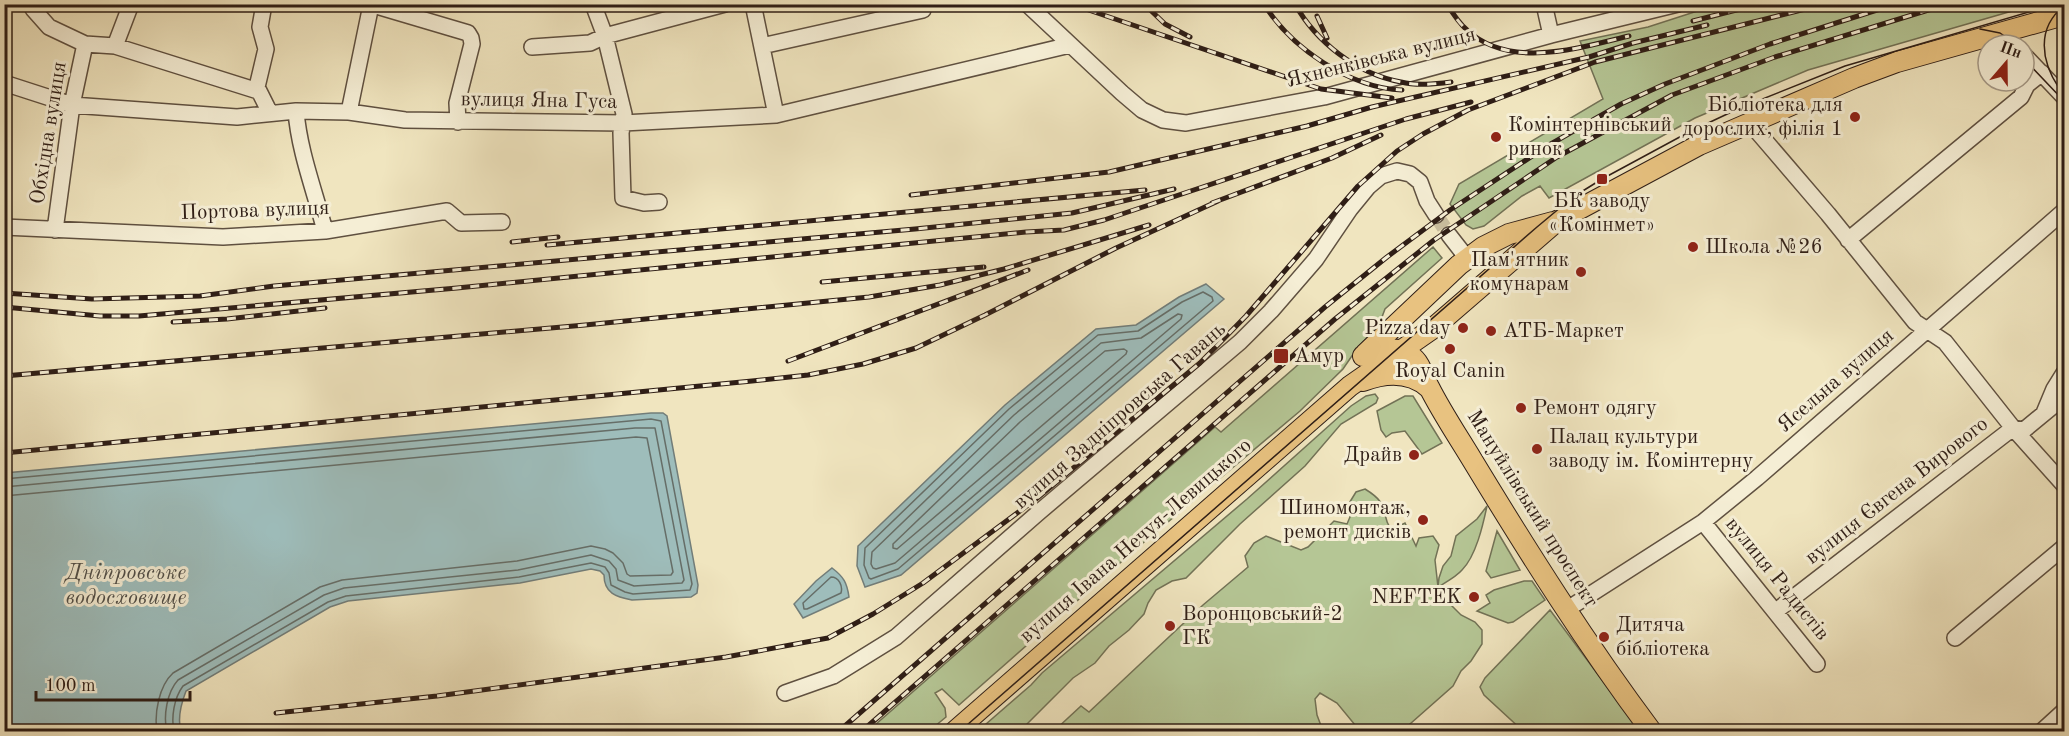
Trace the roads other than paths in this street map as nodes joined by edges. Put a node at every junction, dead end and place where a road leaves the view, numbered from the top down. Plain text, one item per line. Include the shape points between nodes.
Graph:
1 (33, 4) edge
2 (131, 4) edge
3 (264, 4) edge
4 (594, 4) edge
5 (725, 4) edge
6 (753, 4) edge
7 (1027, 4) edge
8 (1544, 4) edge
9 (1678, 4) edge
10 (371, 5) edge
11 (923, 10) dead end
12 (2064, 15) edge
13 (1999, 33) edge
14 (605, 36) junction
15 (1551, 36) junction
16 (1976, 39) edge
17 (85, 44) junction
18 (1070, 45) junction
19 (115, 46) junction
20 (762, 46) junction
21 (532, 47) dead end
22 (2036, 67) edge
23 (2042, 73) junction
24 (4, 83) edge
25 (258, 91) junction
26 (2064, 97) edge
27 (72, 105) junction
28 (296, 111) junction
29 (349, 112) junction
30 (270, 113) junction
31 (776, 115) junction
32 (458, 122) junction
33 (623, 123) junction
34 (1750, 123) junction
35 (659, 202) dead end
36 (2064, 211) edge
37 (1436, 215) tunnel mouth
38 (1557, 221) junction
39 (502, 222) dead end
40 (4, 227) edge
41 (55, 230) junction
42 (325, 231) junction
43 (1449, 235) tunnel mouth
44 (1848, 240) junction
45 (1467, 258) junction
46 (1409, 312) junction
47 (1432, 329) junction
48 (1926, 330) junction
49 (1400, 350) junction
50 (1363, 356) junction
51 (2064, 373) edge
52 (1423, 378) junction
53 (1350, 386) junction
54 (2064, 396) edge
55 (2044, 413) junction
56 (2013, 428) junction
57 (2064, 485) edge
58 (1703, 522) junction
59 (2064, 547) edge
60 (1566, 610) junction
61 (1776, 611) junction
62 (1955, 638) dead end
63 (1817, 664) dead end
64 (785, 693) dead end
65 (2064, 711) edge
66 (954, 732) edge
67 (1653, 732) edge
68 (2041, 732) edge

1 - 17 street via 50,27
2 - 19 street
3 - 25 street via 260,27 266,49
4 - 14 street
5 - 14 street
6 - 20 street
7 - 18 street
8 - 15 street
9 - 15 street, Яхненківська вулиця
10 - 29 street
10 - 32 street via 468,33 472,45 457,103
11 - 20 street
12 - 13 main road, вулиця Івана Нечуя-Левицького
14 - 21 street via 590,43
14 - 33 street
15 - 18 street, Яхненківська вулиця via 1324,97 1186,123 1163,120 1142,110
16 - 34 main road, вулиця Івана Нечуя-Левицького via 1897,62
17 - 19 street
17 - 27 street, Обхідна вулиця
18 - 31 street, вулиця Яна Гуса
19 - 25 street
20 - 31 street
22 - 23 street
23 - 26 street
23 - 44 street via 2021,97
24 - 27 street, вулиця Яна Гуса
25 - 30 street
27 - 30 street, вулиця Яна Гуса via 237,117
27 - 41 street, Обхідна вулиця
28 - 29 street, вулиця Яна Гуса
28 - 30 street, вулиця Яна Гуса
28 - 42 street via 301,146
29 - 32 street, вулиця Яна Гуса
31 - 33 street, вулиця Яна Гуса
32 - 33 street, вулиця Яна Гуса
33 - 35 street via 623,198
34 - 38 main road, вулиця Івана Нечуя-Левицького via 1664,163
34 - 44 street
36 - 48 street, Ясельна вулиця
37 - 64 street, вулиця Задніпровська Гавань via 1420,182 1410,174 1397,171 1381,176 1357,200 1316,259 1240,342 896,637 833,676
38 - 45 main road, вулиця Івана Нечуя-Левицького via 1509,234
38 - 47 main road, вулиця Івана Нечуя-Левицького
39 - 42 street, Портова вулиця via 460,223 447,211
40 - 41 street, Портова вулиця
41 - 42 street, Портова вулиця via 224,237
43 - 45 street
44 - 48 street via 1915,322
45 - 46 main road, вулиця Івана Нечуя-Левицького
46 - 49 main road
46 - 50 main road, вулиця Івана Нечуя-Левицького
47 - 49 main road, вулиця Івана Нечуя-Левицького
47 - 52 main road via 1423,344
48 - 56 street via 1945,342
48 - 58 street, Ясельна вулиця
49 - 50 main road
49 - 52 main road via 1412,356
49 - 53 main road, вулиця Івана Нечуя-Левицького
50 - 53 main road, вулиця Івана Нечуя-Левицького
51 - 55 street
52 - 53 main road via 1381,376
52 - 60 main road, Мануйлівський проспект
53 - 66 main road, вулиця Івана Нечуя-Левицького
54 - 55 street, вулиця Євгена Вирового
55 - 56 street, вулиця Євгена Вирового via 2024,430
56 - 57 street
56 - 61 street, вулиця Євгена Вирового
58 - 60 street, Ясельна вулиця
58 - 61 street, вулиця Радистів
59 - 62 street
60 - 67 main road, Мануйлівський проспект
61 - 63 street, вулиця Радистів
65 - 68 street

